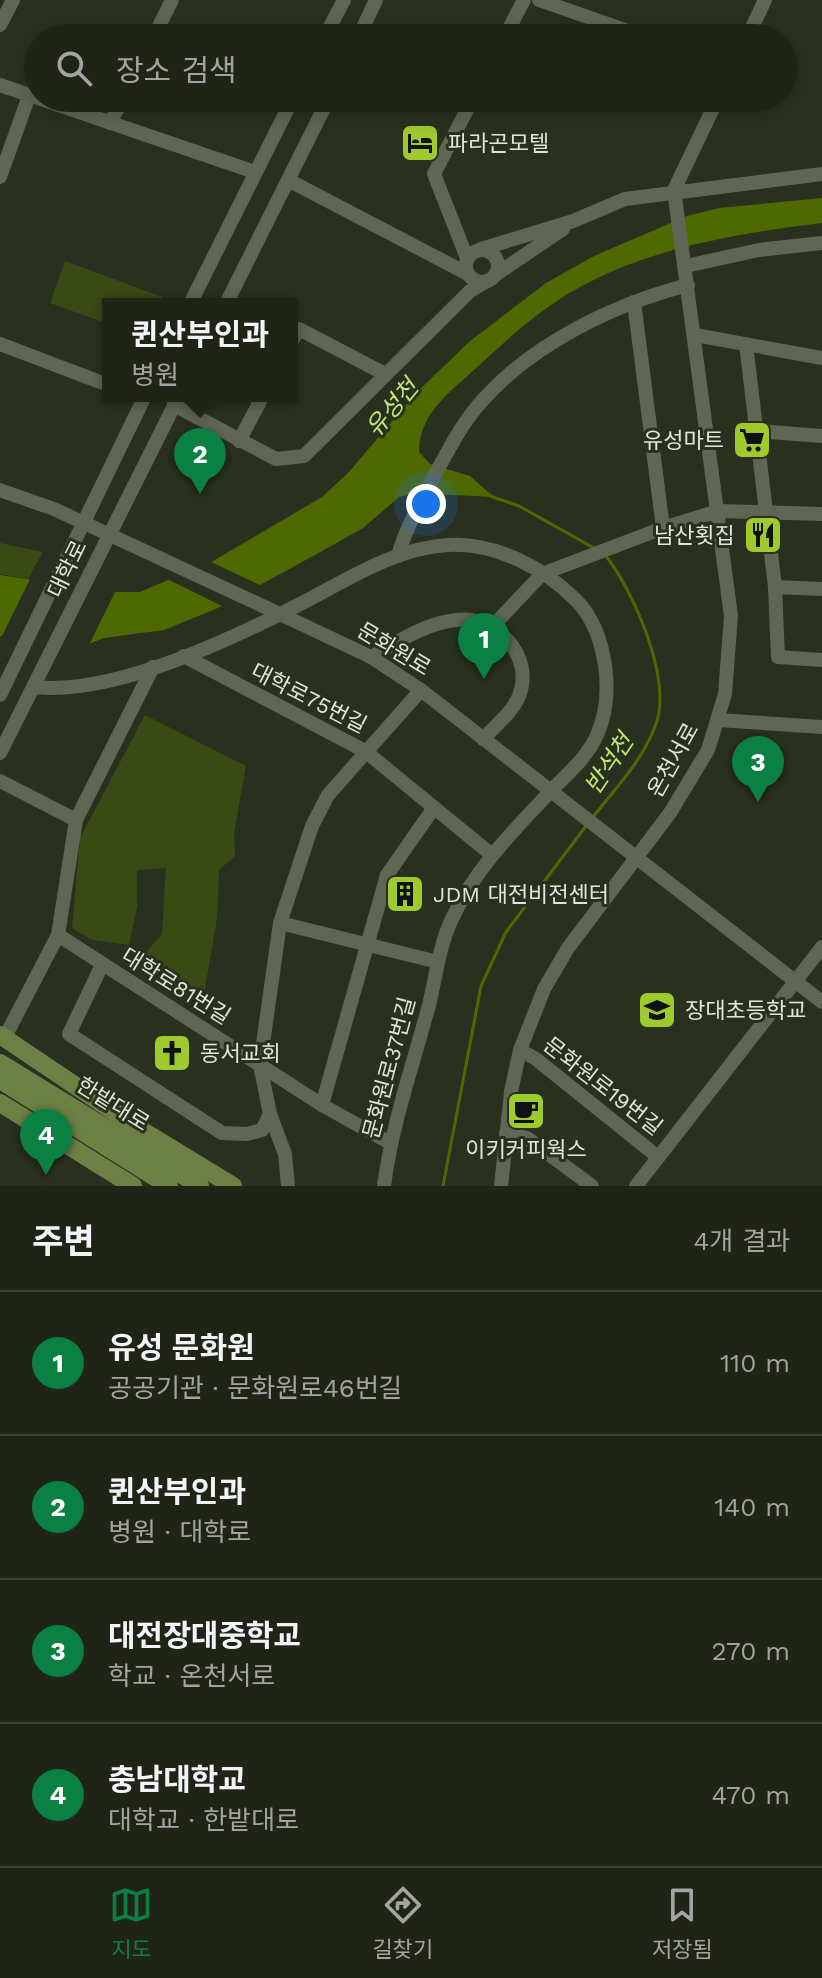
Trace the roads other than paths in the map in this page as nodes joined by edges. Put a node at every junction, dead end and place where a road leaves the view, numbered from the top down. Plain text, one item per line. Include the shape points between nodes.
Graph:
1 (13, 0) edge
2 (172, 0) edge
3 (344, 0) edge
4 (376, 0) edge
5 (524, 0) edge
6 (539, 0) edge
7 (765, 0) edge
8 (160, 24) edge
9 (331, 24) edge
10 (365, 24) edge
11 (511, 24) edge
12 (608, 24) edge
13 (754, 24) edge
14 (0, 25) edge
15 (0, 85) edge
16 (24, 94) edge
17 (24, 110) edge
18 (77, 112) edge
19 (116, 112) edge
20 (286, 112) edge
21 (322, 112) edge
22 (466, 112) edge
23 (712, 112) edge
24 (110, 123) junction
25 (255, 172) junction
26 (822, 174) edge
27 (0, 177) edge
28 (290, 181) junction
29 (675, 198) junction
30 (573, 221) junction
31 (822, 243) edge
32 (481, 249) junction
33 (430, 252) junction
34 (467, 258) junction
35 (686, 266) junction
36 (491, 278) junction
37 (470, 281) junction
38 (688, 285) junction
39 (193, 298) edge
40 (229, 298) edge
41 (634, 302) junction
42 (298, 331) edge
43 (695, 335) junction
44 (0, 344) edge
45 (746, 344) junction
46 (822, 358) edge
47 (385, 374) junction
48 (102, 383) edge
49 (140, 402) edge
50 (176, 402) edge
51 (179, 402) edge
52 (260, 402) edge
53 (757, 431) junction
54 (822, 436) edge
55 (239, 441) junction
56 (0, 490) edge
57 (718, 511) junction
58 (766, 511) junction
59 (822, 514) edge
60 (85, 523) junction
61 (663, 528) junction
62 (109, 533) junction
63 (398, 556) junction
64 (542, 574) junction
65 (775, 587) junction
66 (822, 589) edge
67 (280, 614) junction
68 (492, 627) junction
69 (184, 656) junction
70 (371, 657) junction
71 (822, 660) edge
72 (153, 667) junction
73 (4, 680) edge
74 (35, 687) junction
75 (421, 690) junction
76 (0, 695) edge
77 (718, 720) junction
78 (822, 727) edge
79 (483, 739) junction
80 (365, 751) junction
81 (0, 753) edge
82 (0, 781) edge
83 (551, 792) junction
84 (433, 809) junction
85 (76, 820) junction
86 (492, 855) junction
87 (637, 857) junction
88 (280, 923) junction
89 (58, 935) junction
90 (368, 944) junction
91 (822, 947) edge
92 (438, 962) junction
93 (102, 965) junction
94 (796, 981) junction
95 (822, 1002) edge
96 (2, 1036) edge
97 (520, 1050) junction
98 (0, 1063) edge
99 (260, 1065) junction
100 (0, 1080) edge
101 (0, 1103) edge
102 (322, 1105) junction
103 (270, 1114) junction
104 (506, 1133) junction
105 (390, 1143) junction
106 (658, 1157) junction
107 (133, 1186) edge
108 (169, 1186) edge
109 (200, 1186) edge
110 (233, 1186) edge
111 (288, 1186) edge
112 (384, 1186) edge
113 (501, 1186) edge
114 (592, 1186) edge
115 (636, 1186) edge

1 - 14 street
2 - 8 street
3 - 9 street
4 - 10 street
5 - 11 street
6 - 12 street
7 - 13 street
15 - 16 street
17 - 27 street
18 - 24 street
19 - 24 street
20 - 25 street
21 - 28 street
22 - 34 street via 434,174
23 - 29 street
24 - 25 street
25 - 39 street
26 - 29 street
28 - 33 street
28 - 40 street
29 - 30 street via 625,199
29 - 35 street, 온천서로
30 - 32 street
30 - 36 street
31 - 35 street
32 - 34 street
32 - 36 street via 495,255 498,265
33 - 34 street
33 - 37 street
34 - 37 street
35 - 38 street, 온천서로
36 - 37 street
37 - 47 street
38 - 41 street
38 - 43 street, 온천서로
41 - 61 street
41 - 63 street via 535,356 483,400 454,439 405,532
42 - 47 street
43 - 45 street
43 - 57 street, 온천서로
44 - 48 street
45 - 46 street
45 - 53 street
47 - 55 street, 대학로 via 304,456 276,459
49 - 60 street, 대학로
50 - 62 street, 대학로
51 - 55 street, 대학로
52 - 55 street
53 - 54 street
53 - 58 street
56 - 60 street, 문화원로
57 - 58 street
57 - 61 street
57 - 77 street, 온천서로 via 731,616
58 - 59 street
58 - 65 street
60 - 62 street, 문화원로
60 - 73 street, 대학로
61 - 64 street
62 - 67 street, 문화원로
62 - 74 street, 대학로
63 - 64 street, 문화원로37번길 via 451,544 483,548 516,558
63 - 67 street, 문화원로37번길
64 - 68 street
64 - 83 street, 문화원로37번길 via 584,608 603,658 606,684 597,735
65 - 66 street
65 - 71 street via 778,657
67 - 69 street, 문화원로37번길
67 - 70 street, 문화원로
68 - 70 street via 457,619 421,630
68 - 79 street via 514,647 522,674 514,706
69 - 72 street
69 - 80 street, 대학로75번길
70 - 75 street, 문화원로
72 - 74 street via 67,690
72 - 85 street
73 - 76 street, 대학로
74 - 81 street, 대학로
75 - 79 street, 문화원로
75 - 80 street
77 - 78 street
77 - 87 street, 온천서로 via 701,762
79 - 83 street, 문화원로
80 - 84 street, 대학로75번길
80 - 88 street via 328,795 312,826
82 - 85 street
83 - 86 street, 문화원로37번길
83 - 87 street, 문화원로
84 - 86 street, 대학로75번길
84 - 90 street via 387,875
85 - 89 street
86 - 92 street, 문화원로37번길 via 450,923
87 - 94 street, 문화원로
87 - 97 street, 온천서로 via 568,948 544,989
88 - 90 street
88 - 99 street
89 - 93 street, 대학로81번길
89 - 96 street
90 - 92 street
90 - 102 street
91 - 94 street
92 - 105 street, 문화원로37번길
93 - 99 street, 대학로81번길
93 - 103 street, 대학로81번길 via 69,1034 222,1133 262,1130
94 - 95 street, 문화원로
94 - 106 street, 문화원로19번길
96 - 110 main road
97 - 104 street, 온천서로
97 - 106 street, 문화원로19번길
98 - 109 main road, 한밭대로
99 - 102 street, 대학로81번길
99 - 103 street
100 - 108 main road, 한밭대로
101 - 107 main road
102 - 105 street, 대학로81번길
103 - 111 street via 285,1154
104 - 113 street, 온천서로
104 - 114 street via 527,1138
105 - 112 street, 문화원로37번길
106 - 115 street, 문화원로19번길

